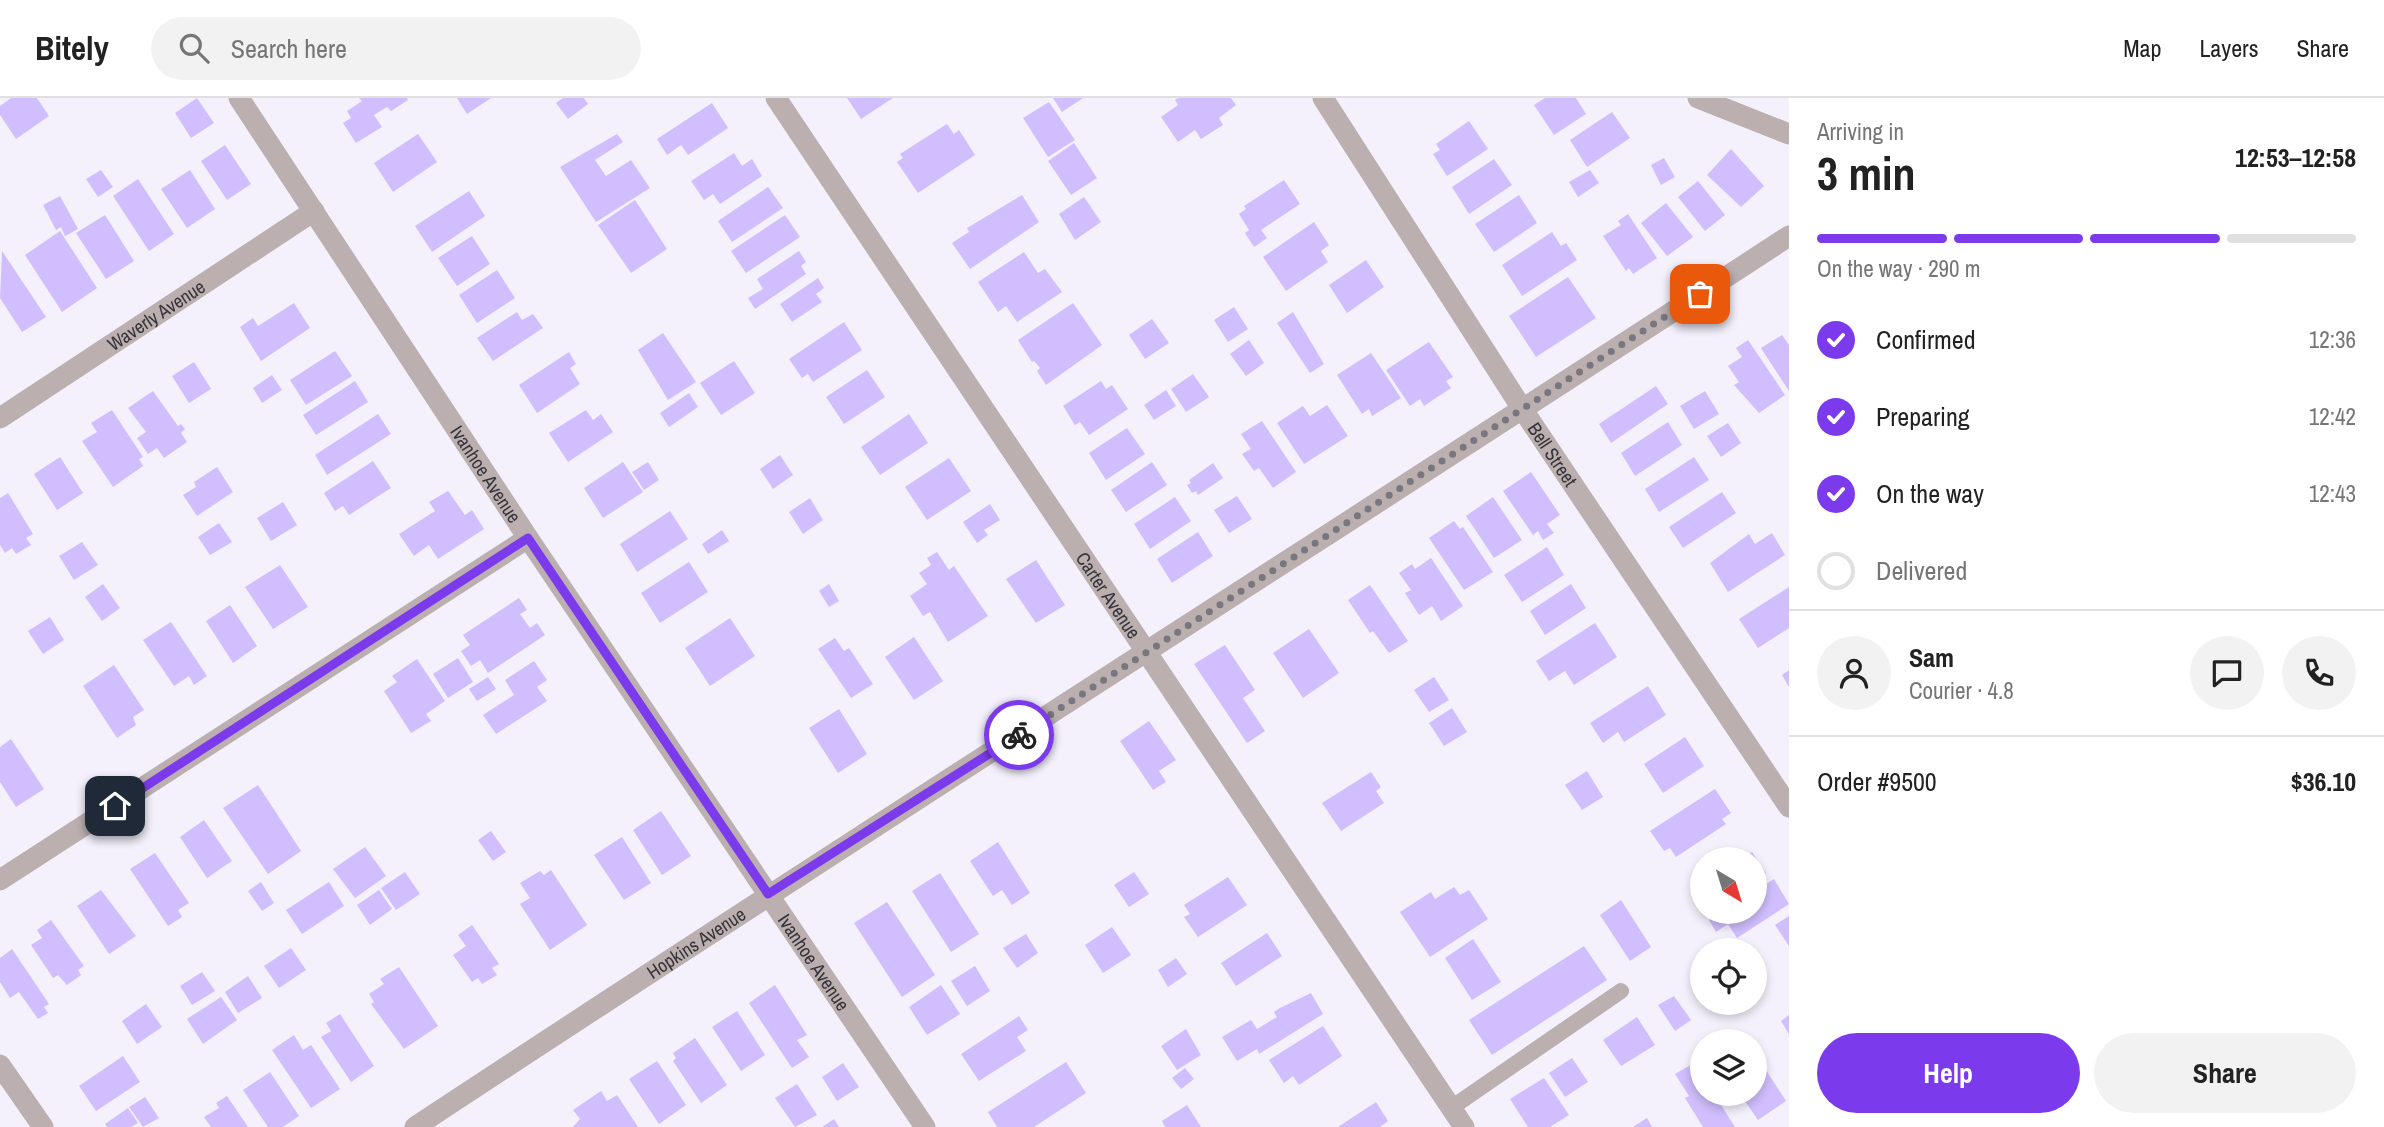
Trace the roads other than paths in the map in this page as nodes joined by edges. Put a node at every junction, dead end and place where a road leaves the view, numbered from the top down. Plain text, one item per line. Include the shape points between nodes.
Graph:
1 (239, 98) edge
2 (776, 98) edge
3 (1323, 98) edge
4 (1698, 98) edge
5 (1789, 134) edge
6 (314, 211) junction
7 (1789, 236) edge
8 (1523, 410) junction
9 (0, 418) edge
10 (528, 538) junction
11 (1146, 654) junction
12 (1789, 807) edge
13 (0, 880) edge
14 (768, 894) junction
15 (1621, 991) dead end
16 (0, 1065) edge
17 (1451, 1108) junction
18 (43, 1127) edge
19 (415, 1127) edge
20 (925, 1127) edge
21 (1464, 1127) edge

1 - 6 street, Ivanhoe Avenue
2 - 11 street, Carter Avenue
3 - 8 street, Bell Street
4 - 5 street
6 - 9 street, Waverly Avenue
6 - 10 street, Ivanhoe Avenue
7 - 8 street, Hopkins Avenue
8 - 11 street, Hopkins Avenue
8 - 12 street, Bell Street
10 - 13 street
10 - 14 street, Ivanhoe Avenue
11 - 14 street, Hopkins Avenue
11 - 17 street, Carter Avenue
14 - 19 street, Hopkins Avenue
14 - 20 street, Ivanhoe Avenue
15 - 17 lane
16 - 18 street
17 - 21 street, Carter Avenue

